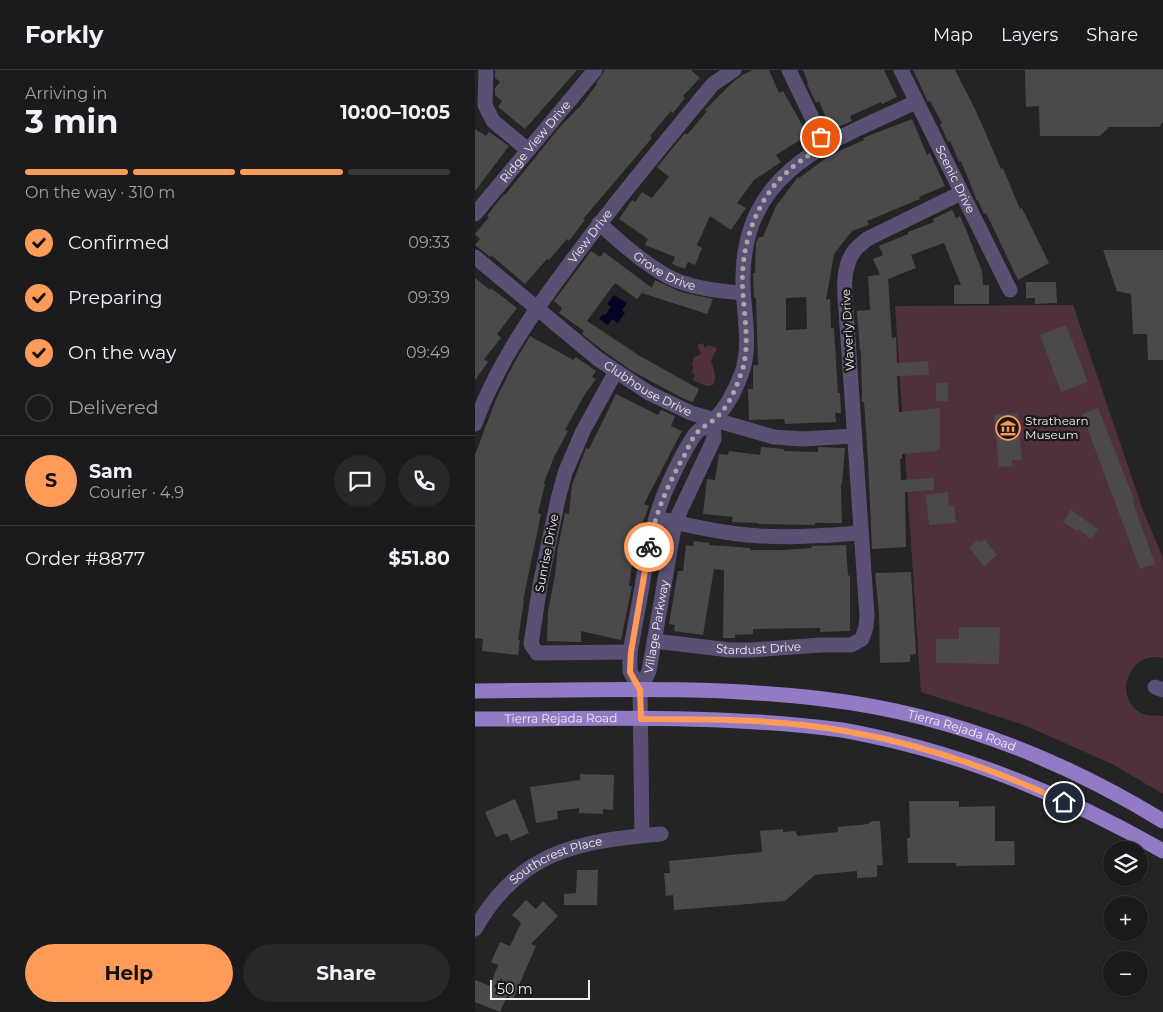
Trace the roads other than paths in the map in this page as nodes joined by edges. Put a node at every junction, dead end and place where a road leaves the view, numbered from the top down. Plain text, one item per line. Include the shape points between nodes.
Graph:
1 (486, 70) edge
2 (595, 70) edge
3 (734, 70) edge
4 (789, 70) edge
5 (901, 70) edge
6 (916, 102) junction
7 (825, 146) junction
8 (529, 150) junction
9 (961, 194) junction
10 (475, 214) edge
11 (599, 223) junction
12 (475, 257) edge
13 (1010, 290) dead end
14 (743, 293) junction
15 (537, 309) junction
16 (616, 371) junction
17 (713, 421) junction
18 (475, 424) edge
19 (854, 436) junction
20 (655, 518) junction
21 (675, 522) junction
22 (861, 533) junction
23 (862, 639) joint
24 (654, 641) junction
25 (631, 652) junction
26 (640, 690) junction
27 (475, 691) edge
28 (475, 719) edge
29 (641, 719) junction
30 (1163, 821) edge
31 (661, 834) dead end
32 (643, 836) junction
33 (1163, 851) edge
34 (475, 930) edge

1 - 8 street via 485,105 493,121
2 - 8 street, Ridge View Drive
3 - 11 street, View Drive via 713,84
4 - 7 street
5 - 6 street, Scenic Drive
6 - 7 street, Village Parkway
6 - 9 street, Scenic Drive
7 - 14 street, Village Parkway via 786,172 755,216 743,266
8 - 10 street, Ridge View Drive
9 - 13 street, Scenic Drive
9 - 19 street, Waverly Drive via 867,239 847,264 845,280
11 - 14 street, Grove Drive via 667,276 689,285
11 - 15 street, View Drive
12 - 15 street, Clubhouse Drive
14 - 17 street, Village Parkway via 746,348 742,372 729,401
15 - 16 street, Clubhouse Drive
15 - 18 street, View Drive via 499,369
16 - 17 street, Clubhouse Drive via 649,393
16 - 25 street, Sunrise Drive via 583,432 565,474 540,585 531,644 537,653
17 - 19 street, Clubhouse Drive via 774,437
17 - 20 street, Village Parkway via 697,433 669,483
17 - 21 street, Village Parkway via 714,439
19 - 22 street, Waverly Drive
20 - 21 street
20 - 25 street, Village Parkway
21 - 22 street via 738,534 769,536 816,537
21 - 24 street, Village Parkway
22 - 23 street, Waverly Drive via 867,616
23 - 24 street, Stardust Drive via 851,645 751,650
24 - 26 street, Village Parkway via 649,671
25 - 26 street, Village Parkway via 630,672
26 - 27 main road, Tierra Rejada Road
26 - 29 street, Village Parkway
26 - 30 main road, Tierra Rejada Road via 763,693 816,698 927,719 1018,748 1095,783
28 - 29 main road, Tierra Rejada Road
29 - 32 street, Village Parkway
29 - 33 main road, Tierra Rejada Road via 729,720 844,730 918,747 971,762 1019,781 1126,830
31 - 32 street, Southcrest Place
32 - 34 street, Southcrest Place via 587,844 544,858 507,884 491,902

